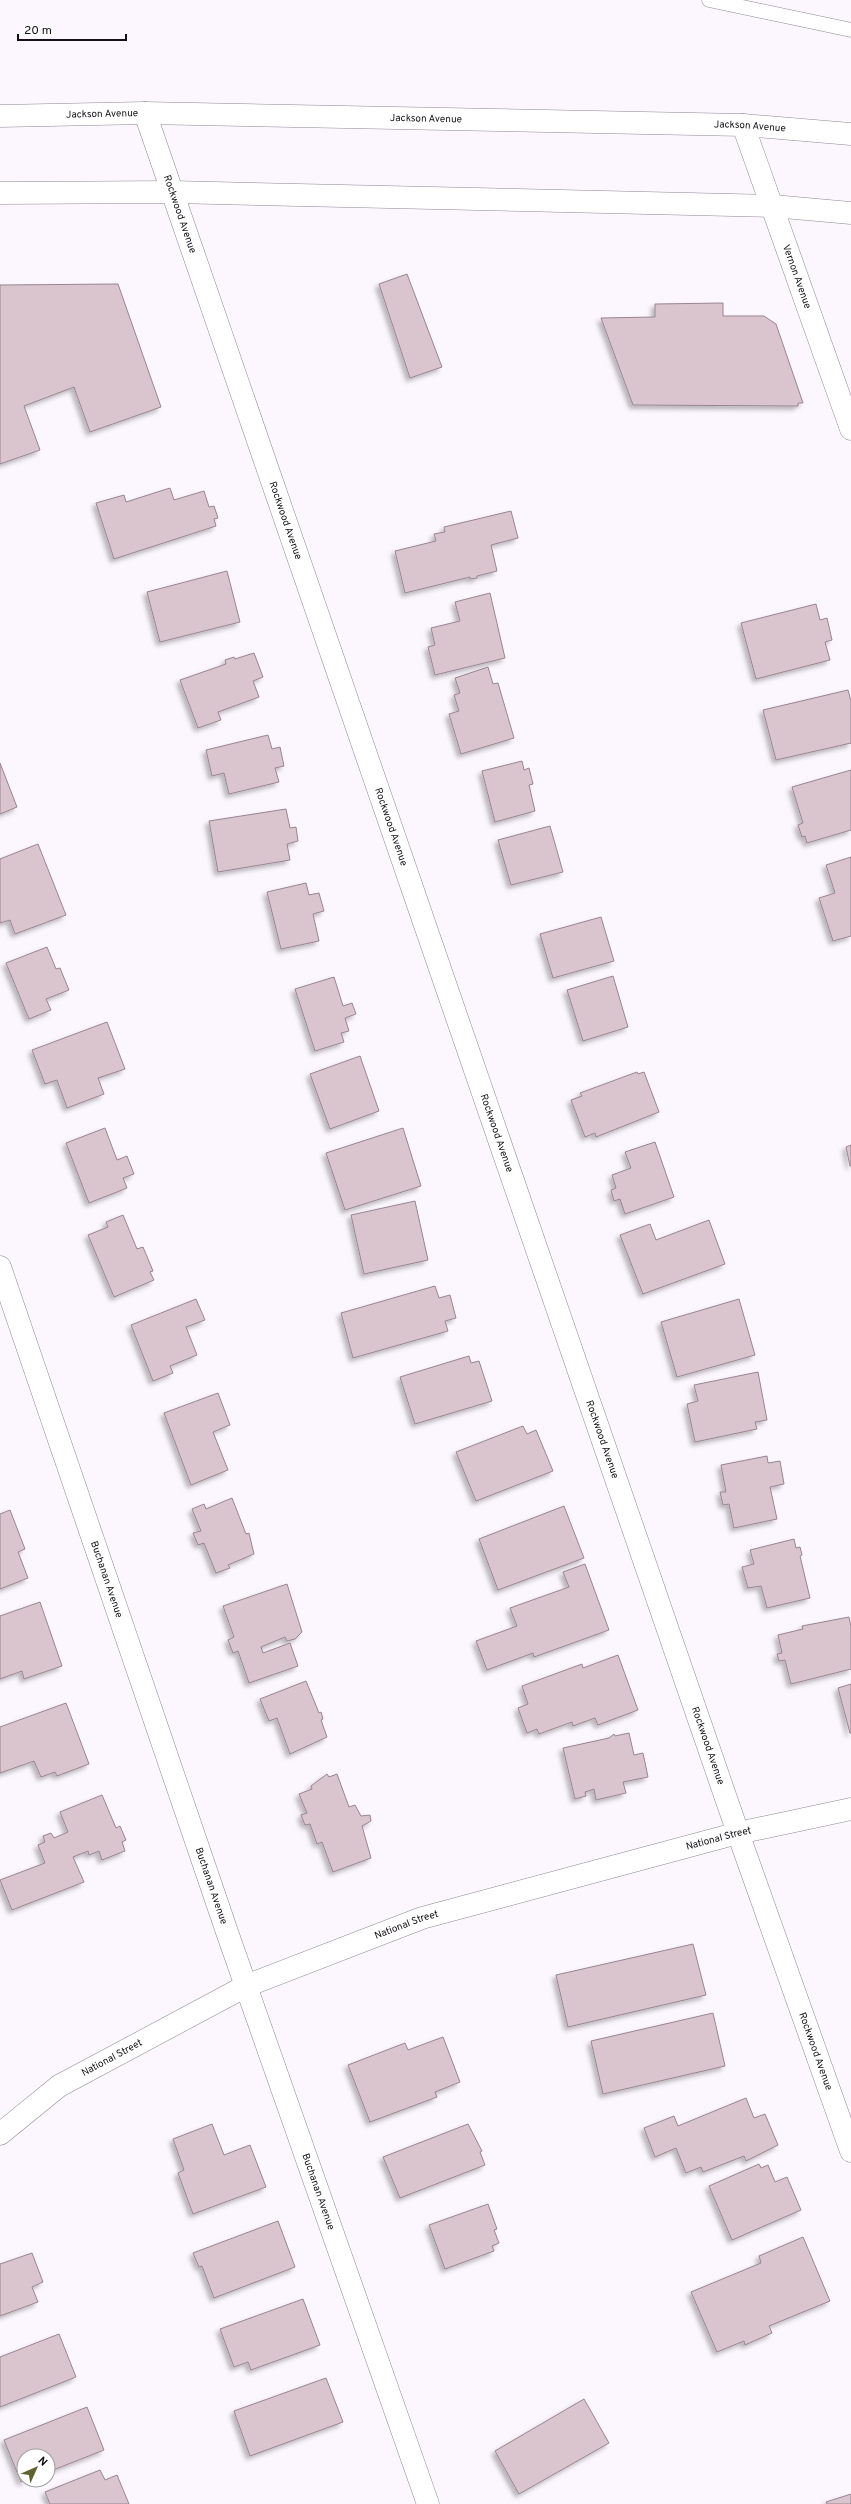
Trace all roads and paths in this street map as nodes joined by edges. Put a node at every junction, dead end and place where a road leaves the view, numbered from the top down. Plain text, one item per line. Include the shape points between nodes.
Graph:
1 (709, 0) edge
2 (851, 30) edge
3 (145, 113) junction
4 (0, 116) edge
5 (743, 125) junction
6 (851, 134) edge
7 (173, 192) junction
8 (0, 193) edge
9 (773, 206) junction
10 (851, 213) edge
11 (851, 429) edge
12 (0, 1267) edge
13 (851, 1809) edge
14 (738, 1833) junction
15 (246, 1986) junction
16 (0, 2134) edge
17 (851, 2151) edge
18 (428, 2504) edge

1 - 2 lane
3 - 4 street, Jackson Avenue
3 - 5 street, Jackson Avenue
3 - 7 street, Rockwood Avenue
5 - 6 street, Jackson Avenue
5 - 9 street, Vernon Avenue
7 - 8 street
7 - 9 street
7 - 14 street, Rockwood Avenue
9 - 10 street
9 - 11 street, Vernon Avenue
12 - 15 street, Buchanan Avenue
13 - 14 street, National Street
14 - 15 street, National Street via 422,1918
14 - 17 street, Rockwood Avenue
15 - 16 street, National Street via 59,2086
15 - 18 street, Buchanan Avenue

